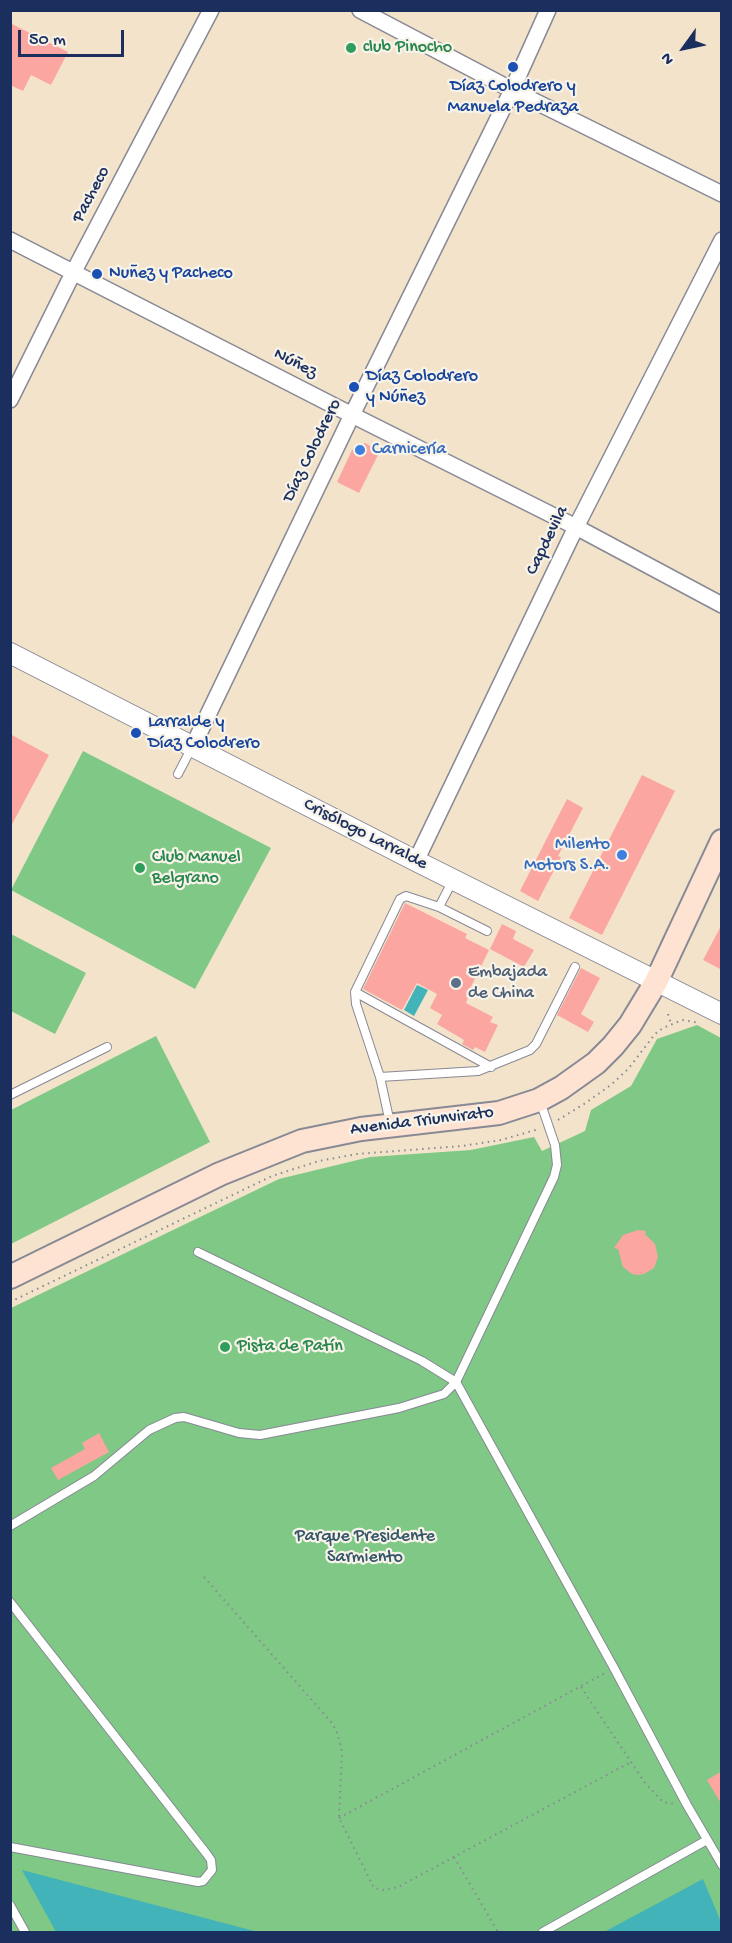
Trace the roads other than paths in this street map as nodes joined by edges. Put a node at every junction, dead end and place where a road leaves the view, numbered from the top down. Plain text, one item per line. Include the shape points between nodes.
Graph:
1 (211, 10) edge
2 (360, 10) edge
3 (548, 10) edge
4 (512, 90) junction
5 (722, 194) edge
6 (10, 240) edge
7 (722, 240) edge
8 (73, 273) junction
9 (10, 400) edge
10 (352, 415) junction
11 (576, 527) junction
12 (722, 605) edge
13 (10, 653) edge
14 (193, 746) junction
15 (178, 774) dead end
16 (722, 841) edge
17 (416, 861) junction
18 (453, 880) junction
19 (439, 907) junction
20 (487, 931) dead end
21 (575, 967) dead end
22 (656, 982) junction
23 (355, 992) junction
24 (722, 1014) edge
25 (107, 1047) dead end
26 (491, 1067) junction
27 (380, 1077) junction
28 (10, 1095) edge
29 (539, 1100) junction
30 (391, 1125) junction
31 (198, 1252) dead end
32 (10, 1277) edge
33 (456, 1382) junction
34 (10, 1526) edge
35 (10, 1602) edge
36 (707, 1840) junction
37 (10, 1847) edge
38 (722, 1865) edge
39 (10, 1905) edge
40 (25, 1932) edge
41 (543, 1932) edge

1 - 8 street, Pacheco
2 - 4 street
3 - 4 street, Díaz Colodrero
4 - 5 street
4 - 10 street, Díaz Colodrero
6 - 8 street, Núñez
7 - 11 street, Capdevila
8 - 9 street, Pacheco
8 - 10 street, Núñez
10 - 11 street, Núñez
10 - 14 street, Díaz Colodrero
11 - 12 street, Núñez
11 - 17 street, Capdevila
13 - 14 street, Crisólogo Larralde
14 - 15 lane
14 - 17 street, Crisólogo Larralde
16 - 22 main road, Avenida Triunvirato
17 - 18 street, Crisólogo Larralde
18 - 19 lane
18 - 22 street, Crisólogo Larralde
19 - 20 lane
19 - 23 lane via 406,896 400,898
21 - 26 lane via 536,1044
22 - 24 street, Crisólogo Larralde
22 - 29 main road, Avenida Triunvirato via 613,1046 579,1076
23 - 26 lane
23 - 27 lane
25 - 28 lane
26 - 27 lane via 465,1073
27 - 30 lane
29 - 30 main road, Avenida Triunvirato via 499,1113
29 - 33 lane via 555,1145 554,1177
30 - 32 main road, Avenida Triunvirato via 331,1134 269,1152
31 - 33 lane via 422,1361
33 - 34 lane via 444,1394 399,1408 260,1435 176,1418 149,1430 94,1476
33 - 36 lane
35 - 37 lane via 206,1853 212,1870 198,1882
36 - 38 lane
36 - 41 lane
39 - 40 lane

